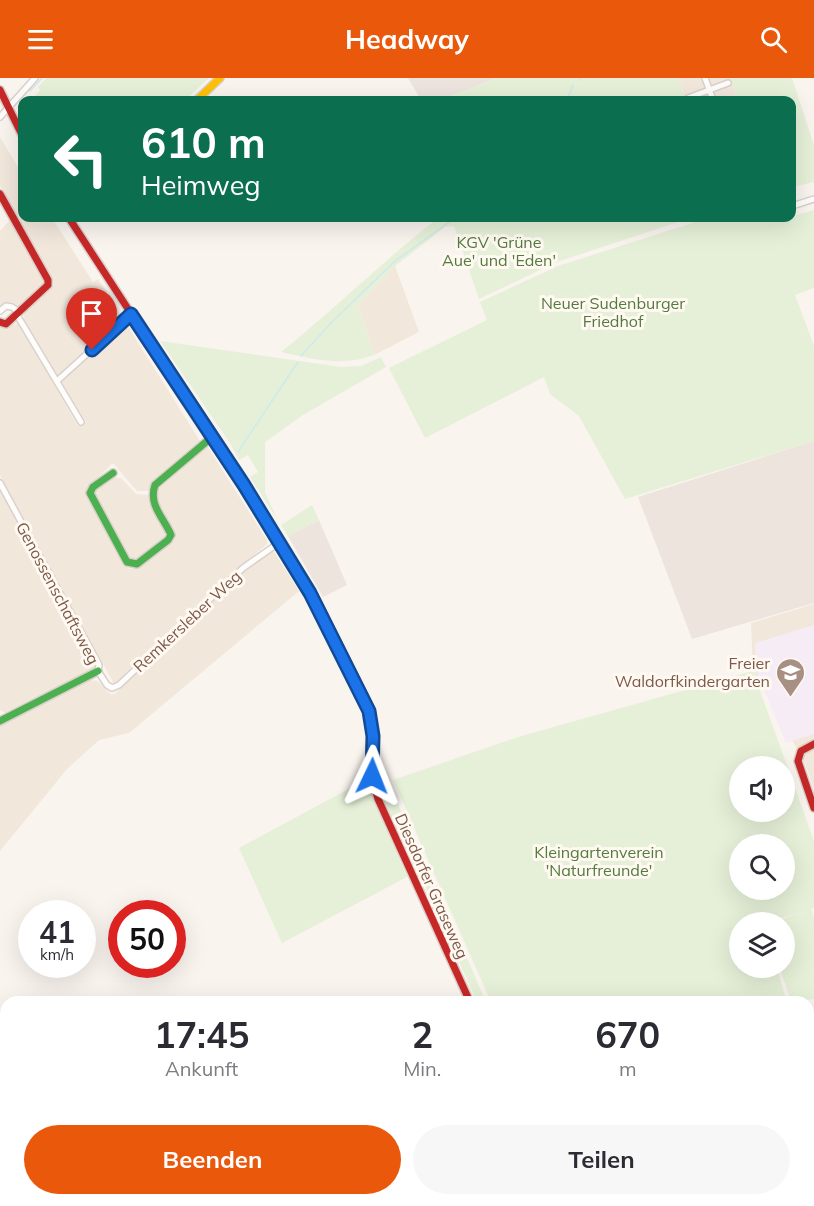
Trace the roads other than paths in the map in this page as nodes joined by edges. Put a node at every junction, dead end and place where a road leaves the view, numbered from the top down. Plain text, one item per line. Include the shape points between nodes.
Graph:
1 (35, 78) edge
2 (220, 78) edge
3 (705, 78) edge
4 (729, 83) dead end
5 (0, 90) edge
6 (709, 90) junction
7 (19, 96) edge
8 (201, 96) edge
9 (693, 96) edge
10 (711, 96) edge
11 (18, 97) edge
12 (9, 107) junction
13 (0, 117) edge
14 (18, 126) edge
15 (0, 194) edge
16 (814, 199) edge
17 (796, 205) edge
18 (72, 222) edge
19 (0, 311) edge
20 (18, 314) junction
21 (131, 314) junction
22 (0, 322) edge
23 (57, 381) junction
24 (81, 422) dead end
25 (212, 437) junction
26 (113, 473) dead end
27 (0, 483) edge
28 (280, 542) junction
29 (98, 671) junction
30 (0, 720) edge
31 (814, 744) edge
32 (814, 808) edge
33 (467, 996) edge

1 - 7 street
2 - 8 main road
3 - 6 street
4 - 6 street
5 - 12 main road
6 - 9 street
6 - 10 street
11 - 12 street
12 - 13 street
12 - 14 main road
15 - 20 main road via 48,280 48,285
16 - 17 street
18 - 21 main road, Diesdorfer Graseweg
19 - 20 street via 12,307
20 - 22 main road via 6,324
20 - 23 street
21 - 23 street
21 - 25 main road, Diesdorfer Graseweg
23 - 24 street
25 - 26 main road via 155,485 153,502 171,535 136,564 127,562 90,493
25 - 28 main road, Diesdorfer Graseweg
27 - 29 street, Genossenschaftsweg via 99,665
28 - 29 street, Remkersleber Weg via 243,568 119,685 107,685
28 - 33 main road, Diesdorfer Graseweg via 366,704 373,729 371,771 375,790
29 - 30 main road
31 - 32 main road via 801,751 798,761

